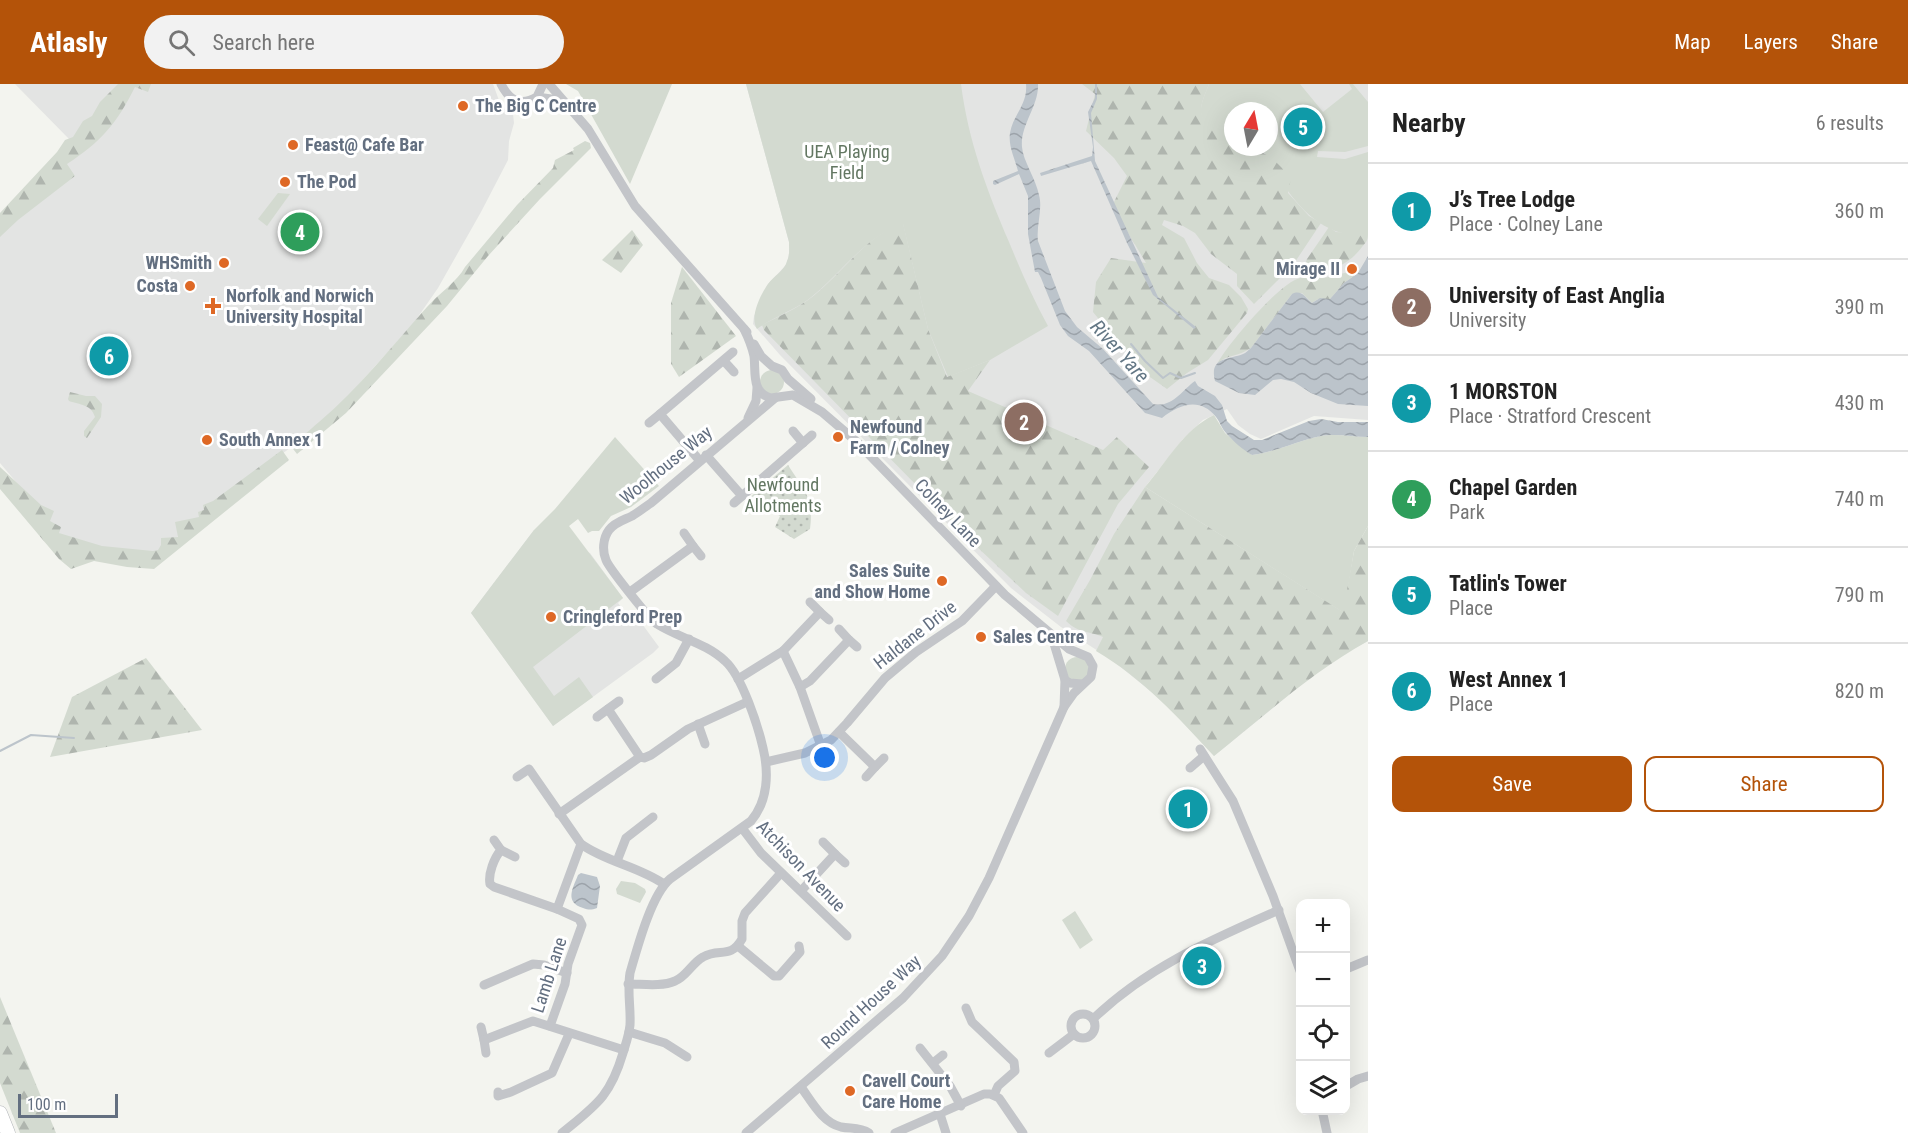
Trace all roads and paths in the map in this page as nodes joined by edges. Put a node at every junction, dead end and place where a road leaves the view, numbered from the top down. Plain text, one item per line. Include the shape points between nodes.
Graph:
1 (543, 84) edge
2 (549, 84) edge
3 (502, 86) edge
4 (537, 97) junction
5 (567, 106) junction
6 (744, 329) junction
7 (733, 352) dead end
8 (724, 361) junction
9 (772, 366) junction
10 (734, 372) dead end
11 (788, 379) junction
12 (757, 384) junction
13 (778, 396) junction
14 (822, 412) junction
15 (660, 414) junction
16 (747, 420) junction
17 (649, 423) dead end
18 (793, 431) dead end
19 (812, 435) dead end
20 (803, 443) junction
21 (703, 458) junction
22 (742, 496) junction
23 (734, 503) dead end
24 (684, 533) dead end
25 (693, 546) junction
26 (701, 556) dead end
27 (996, 586) junction
28 (630, 592) junction
29 (810, 602) dead end
30 (820, 612) junction
31 (829, 620) dead end
32 (839, 629) dead end
33 (1051, 635) junction
34 (689, 639) junction
35 (849, 640) junction
36 (857, 647) dead end
37 (783, 651) junction
38 (1079, 652) junction
39 (1061, 666) junction
40 (656, 679) dead end
41 (738, 679) junction
42 (1065, 680) junction
43 (1082, 684) junction
44 (800, 687) junction
45 (619, 702) dead end
46 (747, 702) junction
47 (1064, 707) junction
48 (608, 709) junction
49 (597, 717) dead end
50 (698, 724) junction
51 (839, 732) junction
52 (705, 744) dead end
53 (821, 746) junction
54 (640, 757) junction
55 (884, 758) dead end
56 (766, 762) junction
57 (875, 766) junction
58 (1190, 768) dead end
59 (517, 777) dead end
60 (866, 777) dead end
61 (559, 814) junction
62 (653, 817) dead end
63 (742, 828) junction
64 (494, 840) dead end
65 (823, 842) dead end
66 (581, 844) junction
67 (501, 850) junction
68 (835, 854) junction
69 (515, 857) dead end
70 (617, 861) junction
71 (845, 863) dead end
72 (781, 873) junction
73 (664, 884) junction
74 (801, 891) junction
75 (557, 909) junction
76 (1278, 910) junction
77 (837, 927) junction
78 (829, 935) dead end
79 (847, 936) dead end
80 (738, 946) junction
81 (799, 946) dead end
82 (1296, 960) edge
83 (1368, 960) edge
84 (1350, 967) edge
85 (567, 973) junction
86 (483, 974) dead end
87 (628, 984) junction
88 (966, 1008) dead end
89 (1093, 1019) junction
90 (550, 1026) junction
91 (481, 1027) dead end
92 (629, 1032) junction
93 (569, 1034) junction
94 (1074, 1034) junction
95 (484, 1040) junction
96 (920, 1048) dead end
97 (624, 1050) junction
98 (486, 1053) dead end
99 (1049, 1053) dead end
100 (943, 1055) dead end
101 (687, 1057) dead end
102 (933, 1063) junction
103 (1368, 1076) edge
104 (1350, 1084) edge
105 (801, 1087) junction
106 (512, 1092) junction
107 (497, 1095) dead end
108 (994, 1095) junction
109 (515, 1104) dead end
110 (962, 1106) junction
111 (0, 1113) edge
112 (939, 1114) junction
113 (1323, 1115) edge
114 (843, 1130) edge
115 (8, 1133) edge
116 (562, 1133) edge
117 (746, 1133) edge
118 (868, 1133) edge
119 (895, 1133) edge
120 (946, 1133) edge
121 (1023, 1133) edge
122 (1327, 1133) edge

1 - 4 street
2 - 5 street, Colney Lane
3 - 4 street via 517,101
4 - 5 street
5 - 6 street, Colney Lane via 588,129 636,206
6 - 9 street, Colney Lane
6 - 12 street, Colney Lane via 752,349
7 - 8 street
8 - 10 street
8 - 15 street
9 - 11 street, Colney Lane via 782,370
9 - 12 street via 762,369
11 - 13 street via 787,388
11 - 14 street, Colney Lane
12 - 13 street, Colney Lane via 766,397
12 - 16 street via 756,401
13 - 14 street, Colney Lane via 796,396
13 - 16 street, Woolhouse Way
14 - 27 street, Colney Lane via 857,442
15 - 17 street
15 - 21 street
16 - 21 street, Woolhouse Way
18 - 20 street
19 - 20 street
20 - 22 street
21 - 22 street
21 - 28 street, Woolhouse Way via 651,503 615,524 606,535 606,560
22 - 23 street
24 - 25 street
25 - 26 street
25 - 28 street
27 - 33 street, Colney Lane
27 - 51 street, Haldane Drive via 962,621 885,678
28 - 34 street, Woolhouse Way via 650,619
29 - 30 street
30 - 31 street
30 - 37 street
32 - 35 street
33 - 38 street, Colney Lane
33 - 39 street
34 - 40 street via 676,663
34 - 41 street, Woolhouse Way via 727,662
35 - 36 street
35 - 44 street
37 - 41 street
37 - 44 street
38 - 39 street via 1067,656
38 - 43 street via 1093,666 1091,677
39 - 42 street
41 - 46 street, Woolhouse Way
42 - 43 street
42 - 47 street, Round House Way
43 - 47 street, Round House Way
44 - 53 street
45 - 48 street
46 - 50 street
46 - 56 street, Woolhouse Way via 756,720
47 - 105 street, Round House Way via 990,878 958,933 903,998
48 - 49 street
48 - 54 street
50 - 52 street
50 - 54 street via 651,755
51 - 53 street, Haldane Drive
51 - 57 street
53 - 56 street, Haldane Drive
54 - 61 street
55 - 57 street
56 - 63 street, Woolhouse Way via 763,801
57 - 60 street
58 - 76 street via 1202,752 1233,801
59 - 61 street via 533,766
61 - 66 street
62 - 70 street via 626,838
63 - 72 street, Atchison Avenue
63 - 73 street, Woolhouse Way
64 - 67 street
65 - 68 street
66 - 70 street
66 - 75 street, Lamb Lane
67 - 69 street
67 - 75 street, Lamb Lane via 490,873 490,884
68 - 71 street
68 - 74 street
70 - 73 street
72 - 74 street, Atchison Avenue
72 - 80 street via 745,913
73 - 87 street, Woolhouse Way via 651,909
74 - 77 street, Atchison Avenue
75 - 85 street, Lamb Lane via 579,919 582,925
76 - 82 street
76 - 89 street via 1183,954 1130,988
77 - 78 street, Atchison Avenue
77 - 79 street, Atchison Avenue
80 - 81 street via 779,976 800,952
80 - 87 street via 726,953 701,957 676,981
83 - 84 street
85 - 86 street via 533,964 486,984
85 - 90 street, Lamb Lane
87 - 92 street, Woolhouse Way
88 - 108 street via 968,1025 994,1042 1014,1062 1015,1071
89 - 94 street via 1095,1028 1090,1036 1081,1038
89 - 94 street via 1085,1014 1076,1016 1071,1025
90 - 93 street, Lamb Lane
90 - 95 street via 527,1022
91 - 95 street
92 - 97 street, Woolhouse Way
92 - 101 street via 665,1043
93 - 97 street, Lamb Lane
93 - 106 street via 552,1073
94 - 99 street
95 - 98 street
96 - 102 street
97 - 116 street, Woolhouse Way via 607,1091
100 - 102 street
102 - 110 street
103 - 104 street
105 - 114 street via 824,1118
105 - 117 street, Round House Way
106 - 107 street
106 - 109 street
108 - 110 street via 984,1094
108 - 121 street
110 - 112 street
111 - 115 highway
112 - 119 street
112 - 120 street
113 - 122 street
114 - 118 street

